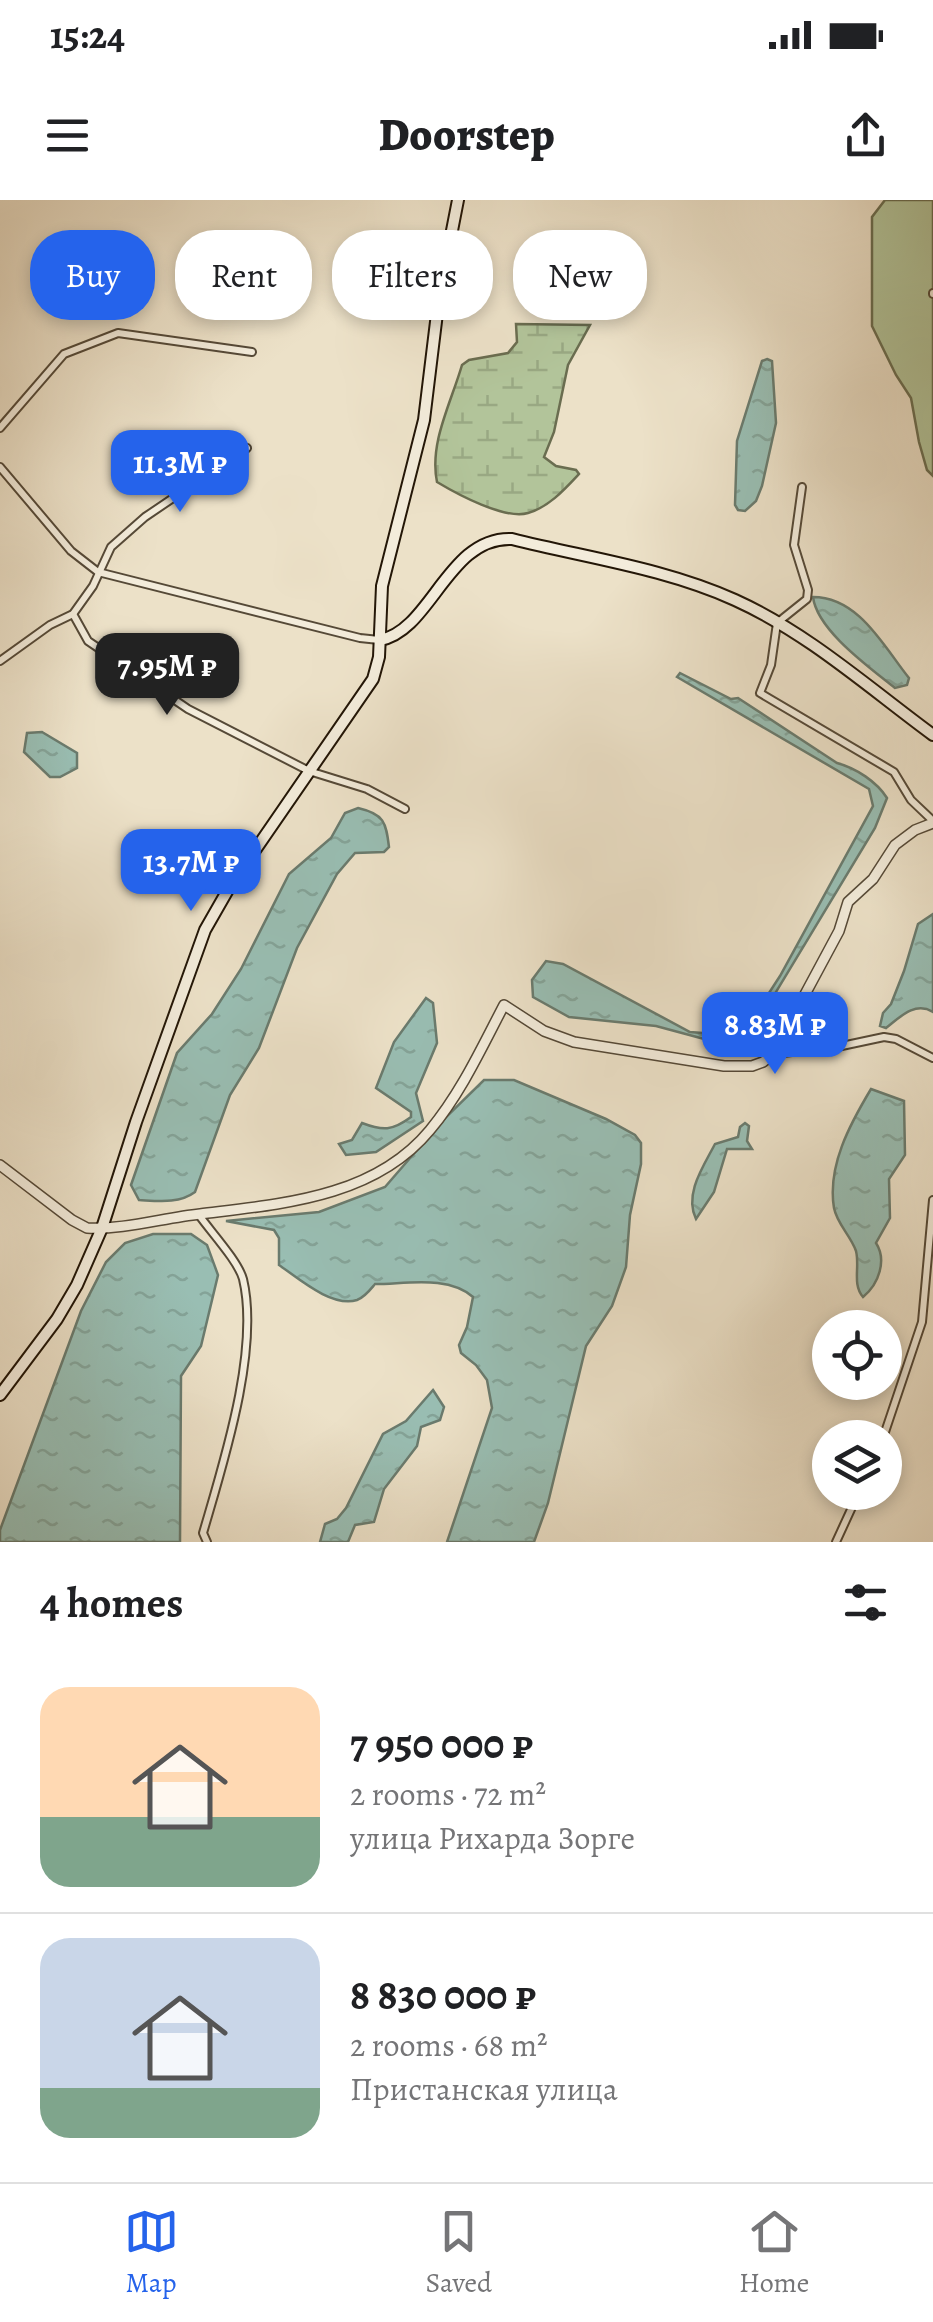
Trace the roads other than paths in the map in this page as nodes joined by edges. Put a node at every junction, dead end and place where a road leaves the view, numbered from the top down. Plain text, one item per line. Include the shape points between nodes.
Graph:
1 (458, 200) edge
2 (252, 352) dead end
3 (0, 428) edge
4 (247, 448) dead end
5 (0, 467) edge
6 (802, 487) dead end
7 (98, 572) junction
8 (72, 614) junction
9 (777, 623) junction
10 (380, 640) junction
11 (0, 662) edge
12 (933, 735) edge
13 (309, 771) junction
14 (404, 809) dead end
15 (933, 822) edge
16 (773, 1054) junction
17 (933, 1058) edge
18 (0, 1165) edge
19 (933, 1200) edge
20 (198, 1214) junction
21 (102, 1228) junction
22 (0, 1395) edge
23 (889, 1420) edge
24 (851, 1510) edge
25 (207, 1542) edge
26 (836, 1542) edge

1 - 10 main road via 424,420 382,586
2 - 3 street via 118,333 64,354
4 - 7 street via 145,517 111,547
5 - 7 street via 71,551
6 - 9 street via 794,545 807,599
7 - 8 street
7 - 10 street
8 - 11 street
8 - 13 street via 88,641 166,696
9 - 10 main road via 662,573 502,538 465,558 404,631
9 - 12 main road
9 - 15 street via 760,694 894,772
10 - 13 main road via 373,680
13 - 14 street
13 - 21 main road via 205,930
15 - 16 street via 895,845 848,902
16 - 17 street via 884,1037
16 - 20 street via 752,1066 724,1066 574,1042 504,1005 444,1111 385,1170 312,1197
18 - 21 street via 72,1220
19 - 23 street via 924,1312
20 - 21 street
20 - 25 street via 242,1275 246,1300 234,1423 203,1533
21 - 22 main road via 57,1319
24 - 26 street

